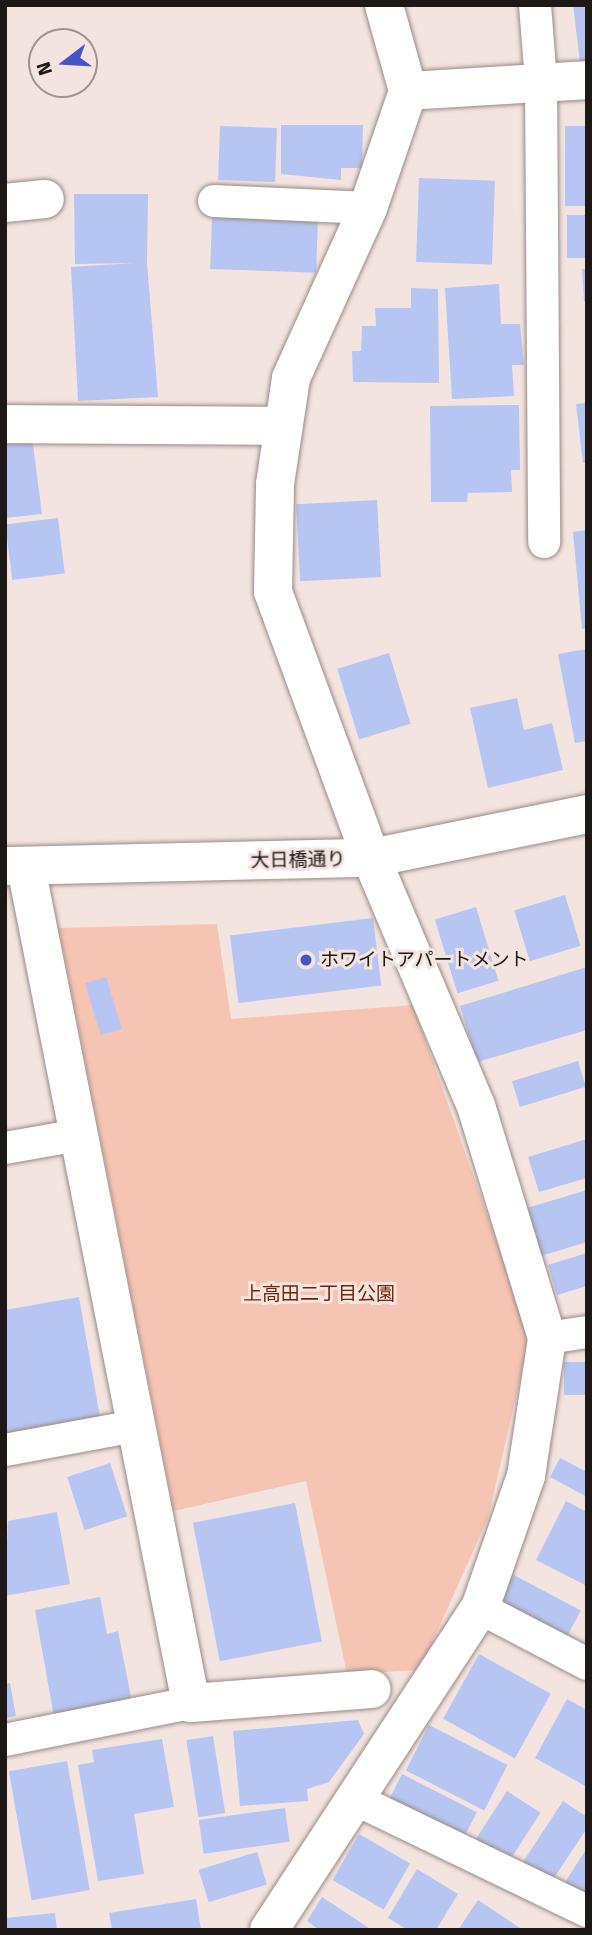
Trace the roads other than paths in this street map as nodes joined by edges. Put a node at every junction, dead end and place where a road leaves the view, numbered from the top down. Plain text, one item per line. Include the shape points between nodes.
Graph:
1 (384, 5) edge
2 (535, 5) edge
3 (587, 80) edge
4 (541, 82) junction
5 (408, 90) junction
6 (45, 199) dead end
7 (214, 201) dead end
8 (5, 203) edge
9 (368, 208) junction
10 (5, 424) edge
11 (283, 426) junction
12 (544, 542) dead end
13 (586, 817) edge
14 (371, 858) junction
15 (16, 866) edge
16 (79, 1135) junction
17 (5, 1148) edge
18 (587, 1332) edge
19 (547, 1338) junction
20 (136, 1426) junction
21 (5, 1450) edge
22 (480, 1608) junction
23 (587, 1664) edge
24 (371, 1689) dead end
25 (191, 1703) junction
26 (5, 1740) edge
27 (357, 1800) junction
28 (587, 1911) edge
29 (270, 1930) edge

1 - 5 street
2 - 4 lane
3 - 4 street
4 - 5 street
4 - 12 lane
5 - 9 street
6 - 8 street
7 - 9 lane
9 - 11 street via 291,378
10 - 11 street
11 - 14 street via 275,484 273,592
13 - 14 street, 大日橋通り
14 - 15 street, 大日橋通り
14 - 19 street via 476,1106
15 - 16 street
16 - 17 lane
16 - 20 street
18 - 19 lane
19 - 22 street via 526,1476
20 - 21 lane
20 - 25 street
22 - 23 lane
22 - 27 street
24 - 25 street
25 - 26 lane
27 - 28 lane
27 - 29 street

